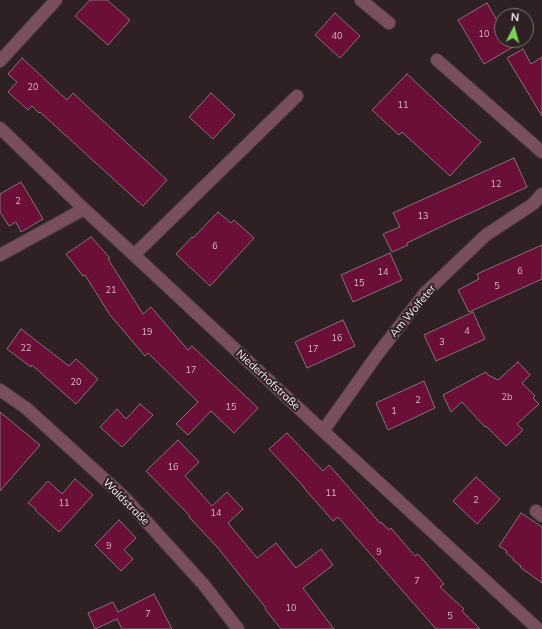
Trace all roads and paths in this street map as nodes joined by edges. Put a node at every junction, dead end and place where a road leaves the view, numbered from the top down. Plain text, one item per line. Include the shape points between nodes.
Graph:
1 (56, 0) edge
2 (361, 0) edge
3 (389, 23) dead end
4 (437, 60) dead end
5 (0, 61) edge
6 (297, 96) dead end
7 (0, 128) edge
8 (542, 152) edge
9 (542, 194) edge
10 (84, 209) junction
11 (0, 255) edge
12 (134, 255) junction
13 (0, 390) edge
14 (323, 431) junction
15 (238, 629) edge
16 (538, 629) edge

1 - 5 street
2 - 3 street
4 - 8 street
6 - 12 street
7 - 10 street, Niederhofstraße
9 - 14 street, Am Wolfeter via 533,204 486,235 426,293 377,355
10 - 11 street
10 - 12 street, Niederhofstraße
12 - 14 street, Niederhofstraße
13 - 15 street, Waldstraße via 26,408 124,497 204,585
14 - 16 street, Niederhofstraße

